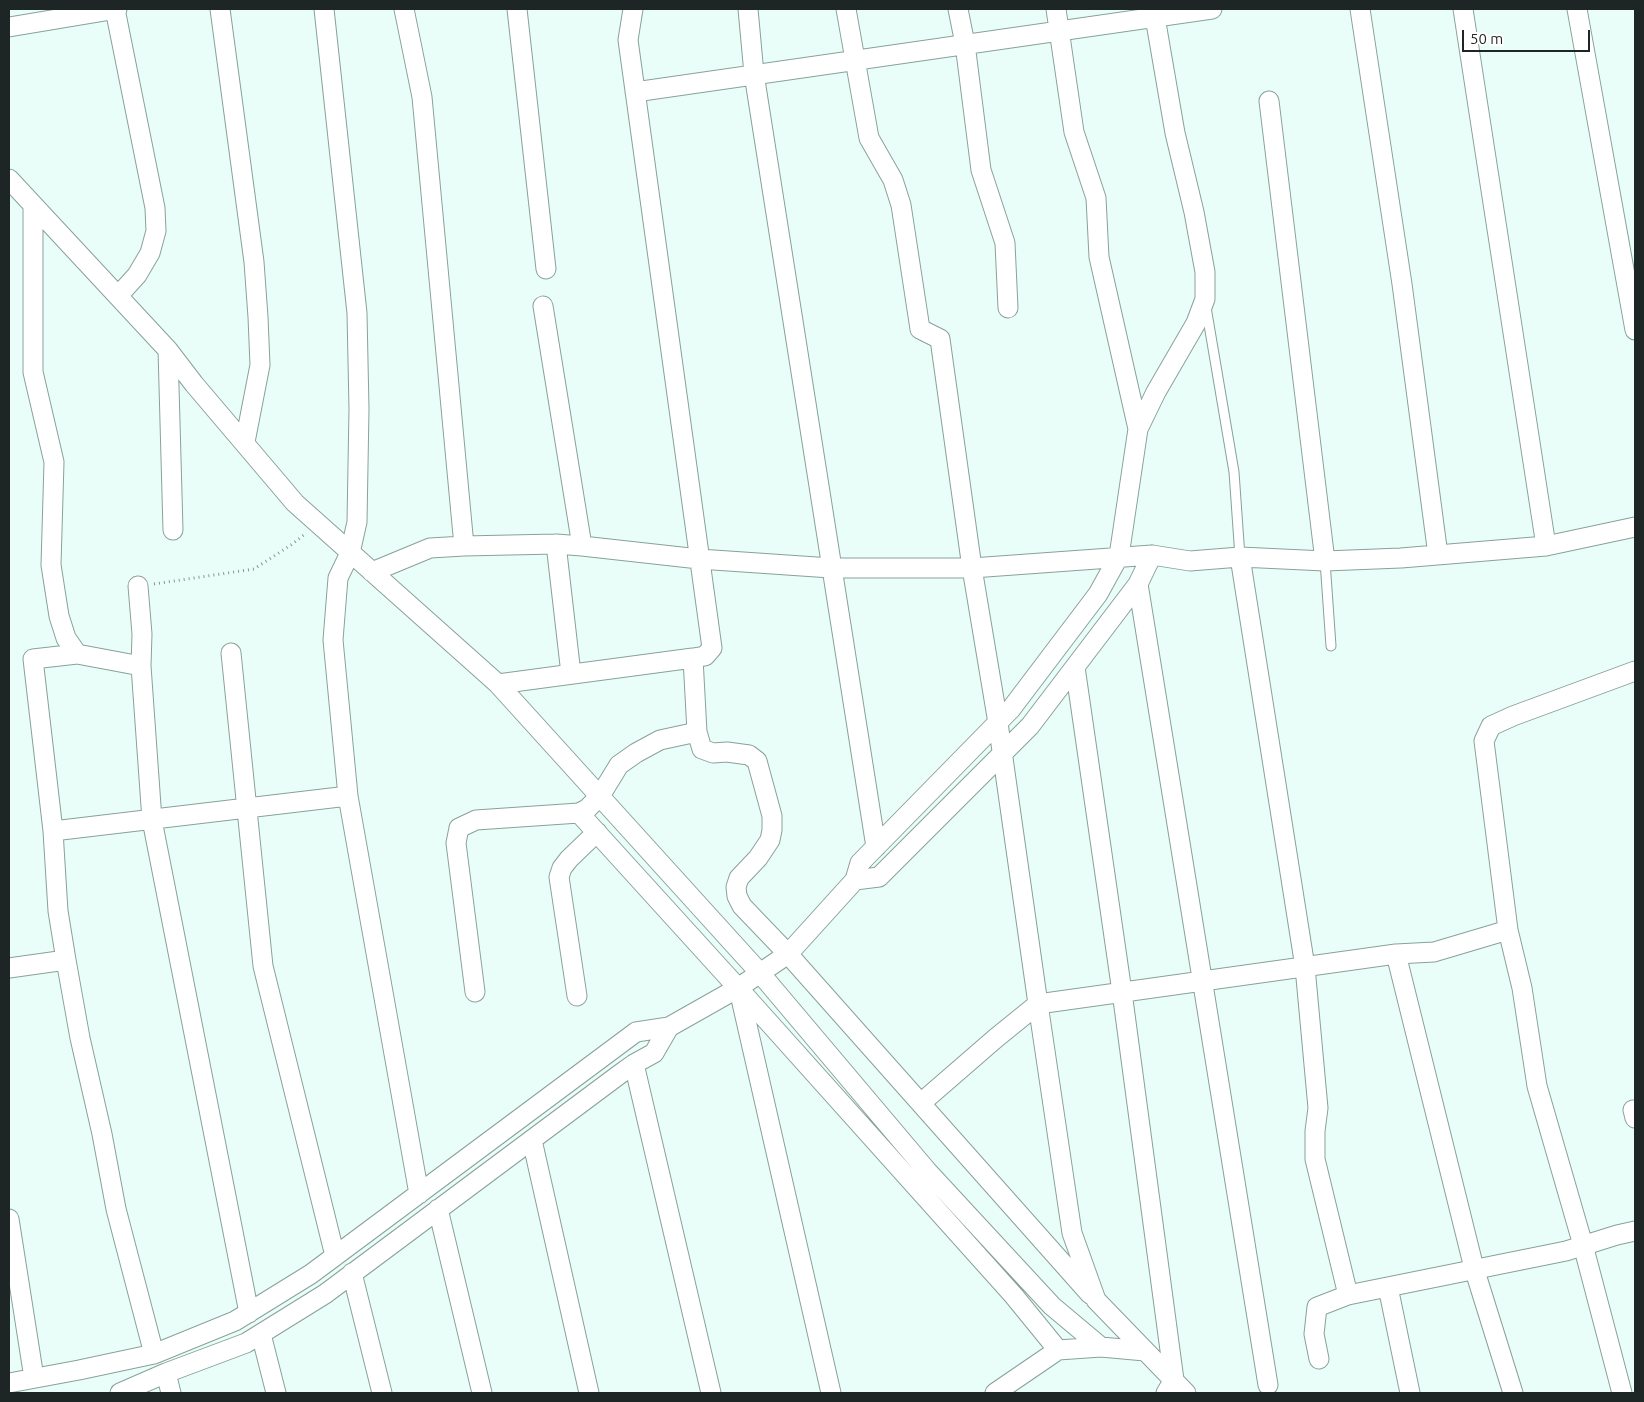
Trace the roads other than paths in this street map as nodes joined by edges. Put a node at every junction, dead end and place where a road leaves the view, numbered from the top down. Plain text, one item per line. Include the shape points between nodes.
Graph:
1 (116, 9) edge
2 (220, 9) edge
3 (324, 9) edge
4 (404, 9) edge
5 (517, 9) edge
6 (633, 9) edge
7 (748, 9) edge
8 (846, 9) edge
9 (958, 9) edge
10 (1056, 9) edge
11 (1212, 9) edge
12 (1360, 9) edge
13 (1463, 9) edge
14 (1577, 9) edge
15 (42, 15) edge
16 (1156, 17) junction
17 (9, 27) edge
18 (1059, 31) junction
19 (965, 44) junction
20 (855, 60) junction
21 (754, 74) junction
22 (635, 92) junction
23 (1269, 101) dead end
24 (9, 179) edge
25 (33, 206) junction
26 (546, 269) dead end
27 (118, 296) junction
28 (1205, 299) junction
29 (544, 306) dead end
30 (1008, 308) dead end
31 (1635, 330) edge
32 (168, 350) junction
33 (1138, 429) junction
34 (245, 442) junction
35 (1635, 526) edge
36 (173, 530) dead end
37 (556, 544) junction
38 (464, 546) junction
39 (582, 546) junction
40 (1546, 546) junction
41 (350, 553) junction
42 (1152, 554) junction
43 (1438, 555) junction
44 (1120, 556) junction
45 (1240, 557) junction
46 (699, 559) junction
47 (1325, 561) junction
48 (831, 568) junction
49 (972, 568) junction
50 (372, 572) junction
51 (1138, 584) junction
52 (138, 586) road end
53 (1331, 646) dead end
54 (231, 653) dead end
55 (77, 654) junction
56 (693, 658) junction
57 (141, 666) junction
58 (1075, 667) junction
59 (1635, 671) edge
60 (571, 674) junction
61 (498, 684) junction
62 (998, 723) junction
63 (697, 732) junction
64 (1002, 755) junction
65 (348, 796) junction
66 (600, 796) junction
67 (247, 807) junction
68 (579, 813) junction
69 (152, 820) junction
70 (53, 831) junction
71 (597, 832) junction
72 (876, 847) junction
73 (855, 880) junction
74 (1508, 930) junction
75 (788, 954) junction
76 (1396, 954) junction
77 (66, 960) junction
78 (1305, 967) junction
79 (9, 968) edge
80 (760, 973) junction
81 (1202, 981) junction
82 (738, 988) junction
83 (475, 992) dead end
84 (1122, 992) junction
85 (577, 996) dead end
86 (1038, 1004) junction
87 (668, 1027) junction
88 (634, 1064) junction
89 (920, 1103) junction
90 (532, 1140) junction
91 (419, 1194) junction
92 (438, 1209) junction
93 (9, 1219) edge
94 (1635, 1231) edge
95 (1583, 1245) junction
96 (335, 1256) junction
97 (1474, 1268) junction
98 (352, 1274) junction
99 (1388, 1286) junction
100 (1348, 1295) junction
101 (1096, 1300) junction
102 (249, 1313) junction
103 (261, 1334) junction
104 (1101, 1347) junction
105 (1058, 1350) junction
106 (1144, 1351) junction
107 (154, 1354) junction
108 (1319, 1359) dead end
109 (166, 1373) junction
110 (34, 1378) junction
111 (9, 1382) edge
112 (1268, 1385) dead end
113 (1175, 1389) edge
114 (1626, 1390) edge
115 (120, 1393) edge
116 (171, 1393) edge
117 (276, 1393) edge
118 (382, 1393) edge
119 (482, 1393) edge
120 (589, 1393) edge
121 (712, 1393) edge
122 (831, 1393) edge
123 (995, 1393) edge
124 (1410, 1393) edge
125 (1513, 1393) edge

1 - 15 street
1 - 27 street via 155,208 156,231 150,253 137,275
2 - 34 street via 254,262 258,317 260,365
3 - 41 street via 357,313 357,522
4 - 38 street via 422,97
5 - 26 street
6 - 22 street via 628,40
7 - 21 street
8 - 20 street
9 - 19 street
10 - 18 street
11 - 16 street
12 - 43 street via 1402,284
13 - 40 street
14 - 31 street
15 - 17 street
16 - 18 street
16 - 28 street via 1175,133 1206,272
18 - 19 street
18 - 33 street via 1074,132 1096,198 1099,257
19 - 20 street
19 - 30 street via 981,170 1005,243
20 - 21 street
20 - 49 street via 869,138 893,180 901,205 920,329 940,339
21 - 22 street
21 - 48 street
22 - 46 street
23 - 47 street
24 - 25 street
25 - 27 street
25 - 55 street via 33,372 54,462 51,565 59,616 66,638
27 - 32 street
28 - 33 street via 1196,323
28 - 45 lane via 1234,472
29 - 39 street
32 - 34 street
32 - 36 street
33 - 44 street
34 - 41 street via 296,503
35 - 40 street
37 - 38 street
37 - 39 street
37 - 60 street
38 - 50 street via 430,548
39 - 46 street
40 - 43 street
41 - 50 street
41 - 65 street via 338,578 333,640
42 - 44 street
42 - 45 street via 1190,561
42 - 51 street
43 - 47 street
44 - 49 street
44 - 62 street via 1098,594
45 - 47 street
45 - 78 street
46 - 48 street
46 - 56 street via 712,648 704,656
47 - 53 lane
48 - 49 street
48 - 72 street
49 - 62 street
50 - 61 street
51 - 58 street
51 - 81 street
52 - 57 street
54 - 67 street
55 - 57 street
55 - 70 street via 33,658
56 - 60 street
56 - 63 street
57 - 69 street
58 - 64 street via 1030,726
58 - 84 street
59 - 74 street via 1491,726 1484,741
60 - 61 street
61 - 66 street
62 - 64 street
62 - 72 street
63 - 66 street via 660,740 636,753 619,765
63 - 75 street via 702,749 713,753 749,755 757,761 772,816 772,830 770,840 758,858 739,878 737,896 742,906
64 - 73 street via 879,877
64 - 86 street
65 - 67 street
65 - 91 street
66 - 68 street
66 - 80 street
67 - 69 street
67 - 96 street via 263,966
68 - 71 street
68 - 83 street via 476,820 460,828 456,843
69 - 70 street
69 - 102 street
70 - 77 street via 58,911
71 - 82 street
71 - 85 street via 568,859 559,877
72 - 73 street via 860,863
73 - 75 street
74 - 76 street via 1434,952
74 - 95 street via 1522,988 1538,1086
75 - 80 street
75 - 89 street
76 - 78 street
76 - 97 street
77 - 79 street
77 - 107 street via 116,1209
78 - 81 street
78 - 100 street via 1318,1108 1315,1159
80 - 82 street
80 - 104 street via 928,1172 1052,1306
81 - 84 street
81 - 112 street
82 - 87 street
82 - 105 street via 1014,1296
82 - 122 street
84 - 86 street
84 - 113 street
86 - 89 street
86 - 101 street via 1072,1233
87 - 88 street via 654,1053
87 - 91 street via 636,1032
88 - 90 street
88 - 121 street
89 - 101 street
90 - 92 street
90 - 120 street
91 - 96 street
92 - 98 street
92 - 119 street
93 - 110 street
94 - 95 street
95 - 97 street
95 - 114 street
96 - 102 street
97 - 99 street
97 - 125 street
98 - 103 street
98 - 118 street
99 - 100 street
99 - 124 street
100 - 108 street via 1317,1307 1314,1334
101 - 106 street
102 - 107 street
103 - 109 street via 246,1343
103 - 117 street
104 - 105 street
104 - 106 street
105 - 123 street
106 - 113 street
107 - 110 street
109 - 115 street
109 - 116 street
110 - 111 street

